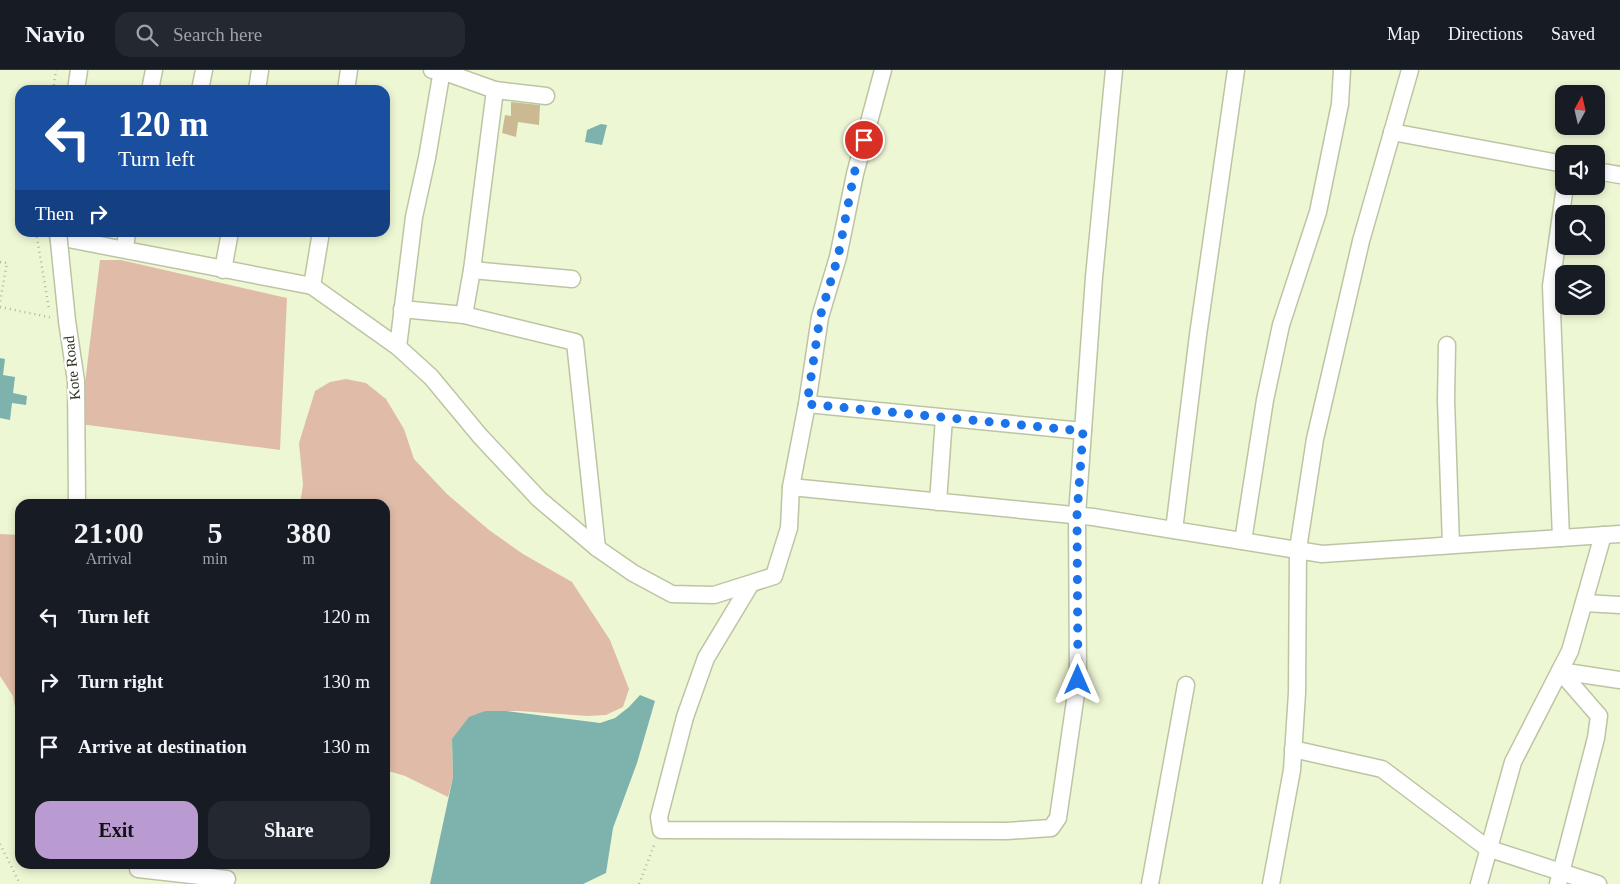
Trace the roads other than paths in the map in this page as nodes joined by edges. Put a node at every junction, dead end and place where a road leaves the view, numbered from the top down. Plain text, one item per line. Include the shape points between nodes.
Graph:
1 (79, 70) edge
2 (154, 70) edge
3 (204, 70) edge
4 (260, 70) edge
5 (349, 70) edge
6 (439, 70) edge
7 (883, 70) edge
8 (1114, 70) edge
9 (1236, 70) edge
10 (1342, 70) edge
11 (1410, 70) edge
12 (77, 85) edge
13 (151, 85) edge
14 (201, 85) edge
15 (258, 85) edge
16 (347, 85) edge
17 (495, 90) junction
18 (546, 96) dead end
19 (1392, 132) junction
20 (1555, 162) edge
21 (1605, 172) edge
22 (1620, 175) edge
23 (1565, 195) edge
24 (58, 237) edge
25 (68, 237) edge
26 (127, 237) edge
27 (229, 237) edge
28 (320, 237) edge
29 (125, 249) junction
30 (223, 270) junction
31 (472, 270) junction
32 (572, 279) dead end
33 (312, 286) junction
34 (402, 309) junction
35 (464, 315) junction
36 (1447, 345) dead end
37 (398, 347) junction
38 (807, 404) junction
39 (944, 418) junction
40 (1083, 431) junction
41 (790, 487) junction
42 (77, 499) edge
43 (938, 502) junction
44 (1077, 515) junction
45 (1174, 530) junction
46 (1620, 534) edge
47 (1603, 535) junction
48 (1561, 538) junction
49 (1243, 541) junction
50 (1451, 545) junction
51 (596, 548) junction
52 (1298, 549) junction
53 (750, 585) junction
54 (1584, 603) junction
55 (1620, 605) edge
56 (1560, 671) junction
57 (1620, 680) edge
58 (1186, 685) dead end
59 (1293, 749) junction
60 (1489, 848) junction
61 (139, 872) edge
62 (227, 879) dead end
63 (1560, 879) edge
64 (1150, 884) edge
65 (1271, 884) edge
66 (1479, 884) edge
67 (1598, 884) edge

1 - 12 street
2 - 13 street
3 - 14 street
4 - 15 street
5 - 16 street
6 - 17 street
6 - 34 street
7 - 38 street via 854,174 838,257 820,317
8 - 40 street
9 - 45 street
10 - 49 street via 1340,104 1318,212 1281,325 1265,400
11 - 19 street
17 - 18 street
17 - 31 street
19 - 20 street
19 - 52 street via 1361,241 1326,388
21 - 22 street
23 - 48 street via 1552,286
24 - 42 street, Kote Road, bridge via 76,381
25 - 29 street
26 - 29 street
27 - 30 street
28 - 33 street
29 - 30 street
30 - 33 street
31 - 32 street
31 - 35 street
33 - 37 street
34 - 35 street
34 - 37 street
35 - 51 street via 575,342
36 - 50 street
37 - 51 street via 431,377 539,499
38 - 39 street
38 - 41 street
39 - 40 street
39 - 43 street
40 - 44 street
41 - 43 street
41 - 53 street via 790,528 774,576
43 - 44 street
44 - 45 street
44 - 53 street via 1078,680 1058,818 1051,828 1007,831 661,830 659,817 685,716 706,658
45 - 49 street
46 - 47 street
47 - 48 street
47 - 54 street
48 - 50 street
49 - 52 street
50 - 52 street via 1322,554
51 - 53 street via 672,594 714,595
52 - 59 street via 1297,693
54 - 55 street
54 - 56 street via 1570,651
56 - 57 street
56 - 60 street via 1513,762
56 - 63 street via 1599,716
58 - 64 street
59 - 60 street via 1382,769
59 - 65 street
60 - 63 street
60 - 66 street
61 - 62 street
63 - 67 street

